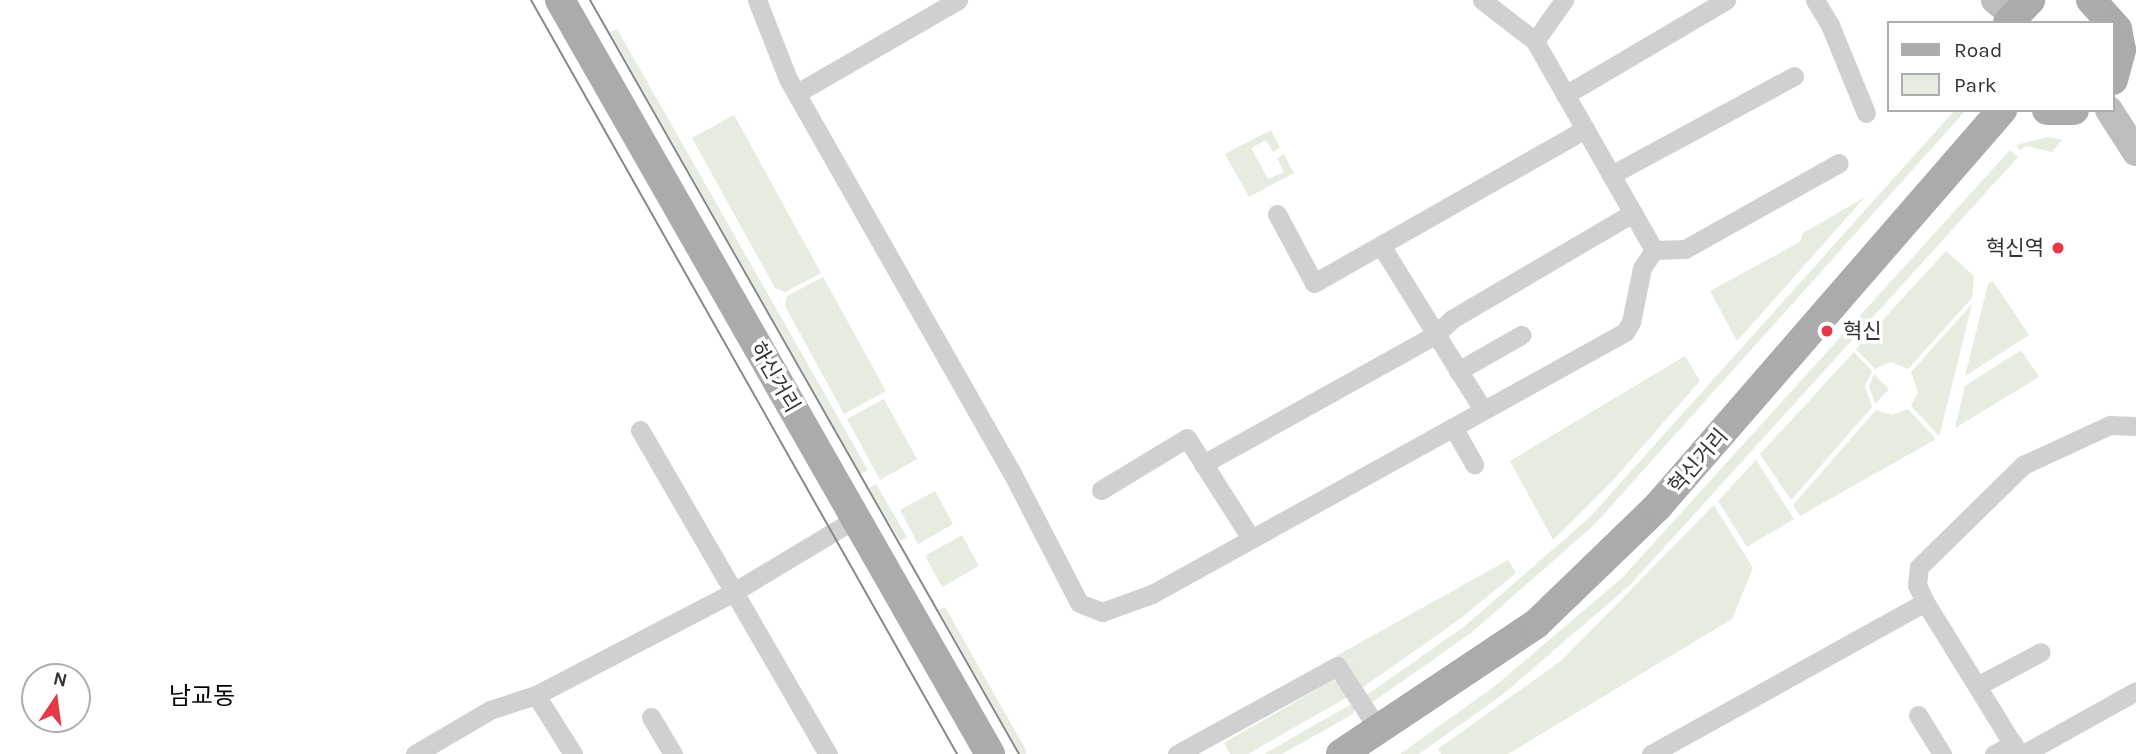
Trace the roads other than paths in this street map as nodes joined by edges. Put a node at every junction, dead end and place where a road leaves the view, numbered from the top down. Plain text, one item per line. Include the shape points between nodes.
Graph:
1 (560, 0) edge
2 (757, 0) edge
3 (958, 0) edge
4 (1482, 0) edge
5 (1564, 0) edge
6 (1726, 0) edge
7 (1815, 0) edge
8 (2115, 28) edge
9 (1535, 41) junction
10 (2115, 73) edge
11 (1794, 76) dead end
12 (797, 93) junction
13 (1565, 95) junction
14 (2001, 112) edge
15 (2110, 112) edge
16 (1866, 113) dead end
17 (1585, 129) junction
18 (2136, 152) edge
19 (1839, 163) dead end
20 (1611, 175) junction
21 (1633, 213) junction
22 (1277, 214) dead end
23 (1382, 247) junction
24 (1654, 250) junction
25 (1435, 335) junction
26 (1521, 335) dead end
27 (1458, 370) junction
28 (1483, 410) junction
29 (2136, 426) edge
30 (1453, 427) junction
31 (640, 430) dead end
32 (1203, 464) junction
33 (1474, 464) dead end
34 (1101, 490) dead end
35 (855, 519) junction
36 (1250, 537) junction
37 (732, 593) junction
38 (1925, 602) junction
39 (2041, 652) dead end
40 (1977, 686) junction
41 (2136, 691) edge
42 (536, 695) junction
43 (1918, 715) dead end
44 (651, 717) dead end
45 (1380, 732) junction
46 (2019, 751) edge
47 (415, 754) edge
48 (573, 754) edge
49 (673, 754) edge
50 (828, 754) edge
51 (990, 754) edge
52 (1177, 754) edge
53 (1342, 754) edge
54 (1651, 754) edge
55 (1942, 754) edge
56 (1994, 754) edge

1 - 35 main road, 하신거리
2 - 12 street
3 - 12 street
4 - 9 street
5 - 9 street
6 - 13 street
7 - 16 street
8 - 10 main road via 2122,50
9 - 13 street
11 - 20 street
12 - 36 street via 1011,471 1079,603 1102,612 1152,594
13 - 17 street
14 - 45 main road, 혁신거리 via 1658,506 1536,624
15 - 18 main road
17 - 20 street
17 - 23 street
19 - 24 street via 1685,249
20 - 21 street
21 - 24 street
21 - 25 street via 1452,319
22 - 23 street via 1314,283
23 - 25 street
24 - 28 street via 1642,268 1625,332
25 - 27 street
25 - 32 street
26 - 27 street
27 - 28 street
28 - 30 street
29 - 38 street via 2110,425 2023,465 1919,567 1917,585
30 - 33 street
30 - 36 street
31 - 37 street
32 - 34 street via 1187,438
32 - 36 street
35 - 37 street
35 - 51 main road, 하신거리
37 - 42 street
37 - 50 street
38 - 40 street
38 - 54 street
39 - 40 street
40 - 46 street
41 - 46 street
42 - 47 street via 490,710
42 - 48 street
43 - 55 street
44 - 49 street
45 - 52 street via 1337,666
45 - 53 main road, 혁신거리
46 - 56 street

